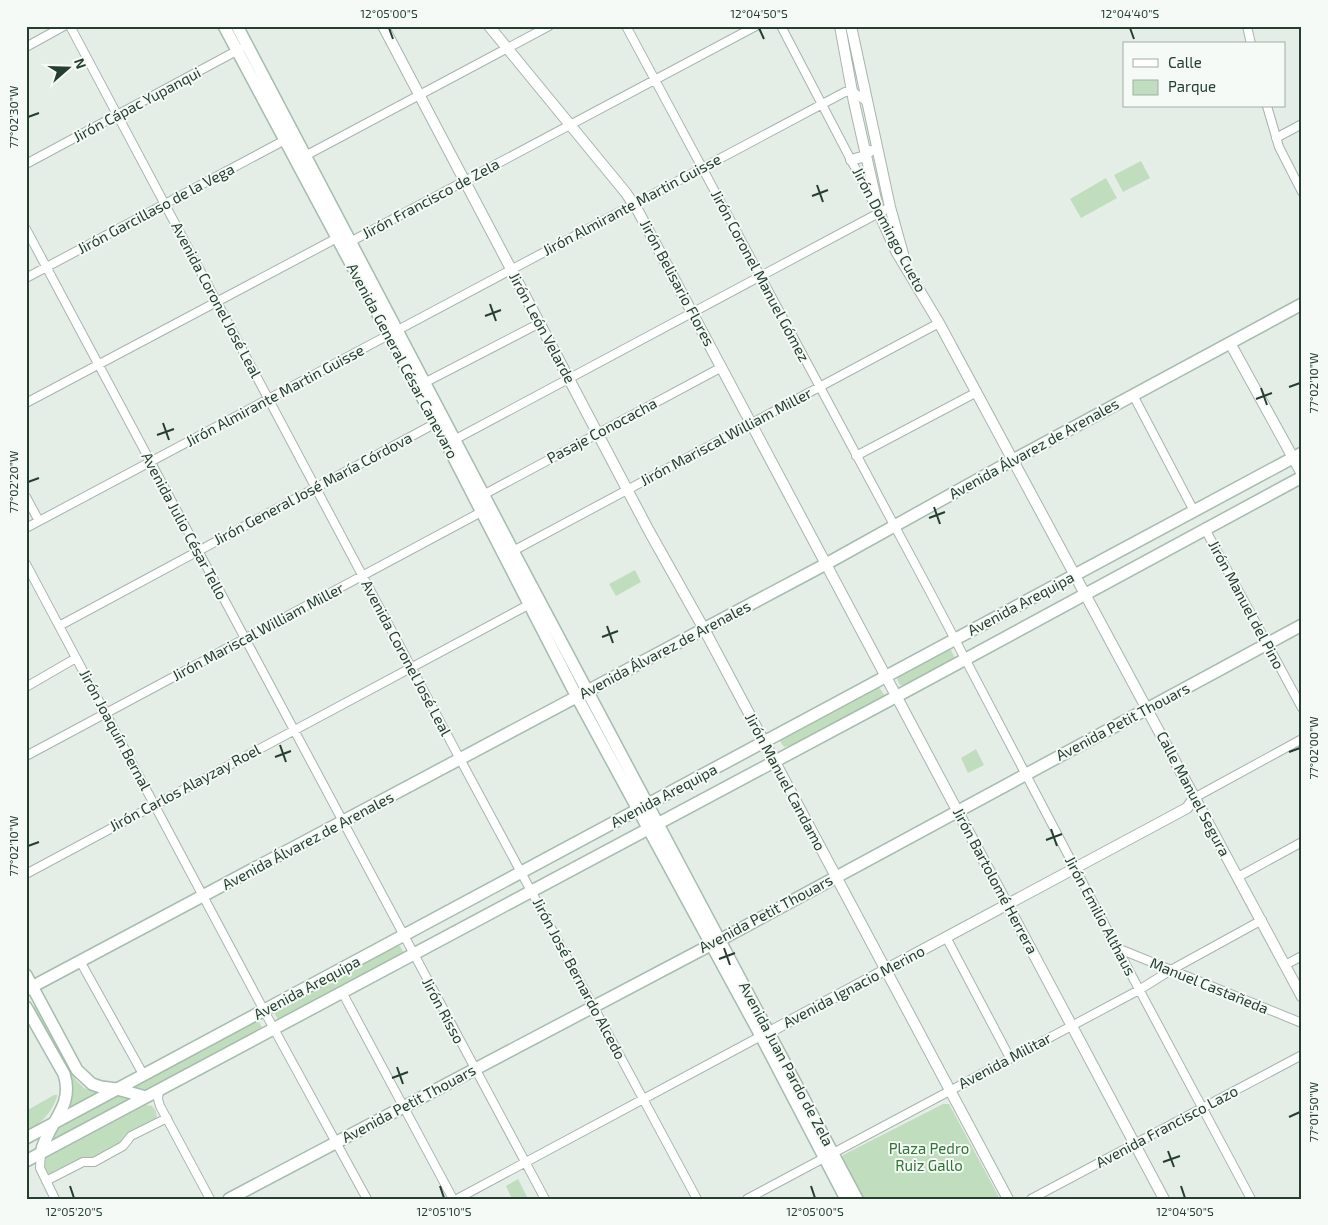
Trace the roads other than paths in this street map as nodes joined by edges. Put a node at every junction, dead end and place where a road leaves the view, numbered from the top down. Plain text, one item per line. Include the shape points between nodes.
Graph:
1 (64, 26) edge
2 (70, 26) edge
3 (228, 26) edge
4 (383, 26) edge
5 (489, 26) edge
6 (549, 26) edge
7 (626, 26) edge
8 (756, 26) edge
9 (781, 26) edge
10 (840, 26) edge
11 (851, 26) edge
12 (1246, 26) edge
13 (1250, 42) edge
14 (26, 46) edge
15 (242, 48) junction
16 (508, 48) junction
17 (655, 80) junction
18 (852, 91) junction
19 (419, 95) junction
20 (867, 102) junction
21 (822, 104) junction
22 (1268, 108) edge
23 (118, 115) junction
24 (1302, 124) edge
25 (570, 125) junction
26 (1276, 138) junction
27 (285, 140) junction
28 (877, 145) junction
29 (867, 154) junction
30 (305, 156) junction
31 (851, 160) junction
32 (26, 164) edge
33 (702, 168) junction
34 (465, 181) junction
35 (1302, 192) edge
36 (165, 204) junction
37 (634, 204) junction
38 (890, 207) junction
39 (879, 213) junction
40 (26, 229) edge
41 (337, 238) junction
42 (350, 242) junction
43 (47, 268) junction
44 (511, 269) junction
45 (908, 269) junction
46 (760, 276) junction
47 (26, 278) edge
48 (217, 302) junction
49 (1302, 304) edge
50 (693, 312) junction
51 (540, 323) junction
52 (939, 323) junction
53 (393, 333) junction
54 (1230, 343) junction
55 (98, 364) junction
56 (722, 367) junction
57 (569, 378) junction
58 (424, 384) junction
59 (820, 387) junction
60 (976, 392) junction
61 (1133, 395) junction
62 (268, 399) junction
63 (26, 403) edge
64 (436, 423) junction
65 (752, 424) junction
66 (598, 433) junction
67 (454, 440) junction
68 (856, 456) junction
69 (1298, 456) edge
70 (1013, 460) junction
71 (150, 462) junction
72 (1302, 476) edge
73 (316, 488) junction
74 (628, 490) junction
75 (483, 495) junction
76 (26, 497) edge
77 (485, 510) junction
78 (1194, 511) junction
79 (39, 521) junction
80 (894, 526) junction
81 (26, 528) edge
82 (1205, 529) junction
83 (198, 551) junction
84 (513, 552) junction
85 (26, 564) edge
86 (826, 564) junction
87 (1075, 575) junction
88 (363, 576) junction
89 (1085, 594) junction
90 (530, 604) junction
91 (1302, 625) edge
92 (59, 626) junction
93 (704, 629) junction
94 (244, 639) junction
95 (955, 640) junction
96 (1267, 644) junction
97 (76, 658) junction
98 (966, 659) junction
99 (412, 668) junction
100 (886, 677) junction
101 (26, 687) edge
102 (583, 694) junction
103 (896, 696) junction
104 (1302, 708) edge
105 (1147, 709) junction
106 (106, 714) junction
107 (293, 731) junction
108 (1302, 739) edge
109 (765, 742) junction
110 (26, 756) edge
111 (460, 759) junction
112 (775, 761) junction
113 (1027, 774) junction
114 (1194, 798) junction
115 (155, 805) junction
116 (644, 807) junction
117 (958, 811) junction
118 (342, 822) junction
119 (654, 826) junction
120 (1302, 842) edge
121 (1075, 867) junction
122 (522, 873) junction
123 (26, 874) edge
124 (836, 877) junction
125 (1238, 877) junction
126 (531, 891) junction
127 (204, 896) junction
128 (1007, 904) junction
129 (1262, 920) junction
130 (404, 936) junction
131 (946, 937) junction
132 (716, 942) junction
133 (1117, 948) junction
134 (413, 955) junction
135 (1302, 956) edge
136 (80, 961) junction
137 (1285, 965) junction
138 (886, 970) junction
139 (1171, 970) junction
140 (26, 975) edge
141 (29, 989) edge
142 (1139, 990) junction
143 (342, 992) junction
144 (1302, 997) edge
145 (593, 1005) junction
146 (26, 1007) edge
147 (264, 1011) junction
148 (1302, 1023) edge
149 (1072, 1026) junction
150 (273, 1028) junction
151 (765, 1034) junction
152 (1302, 1055) edge
153 (1010, 1058) junction
154 (474, 1068) junction
155 (143, 1074) junction
156 (116, 1088) junction
157 (160, 1090) junction
158 (950, 1090) junction
159 (146, 1097) junction
160 (643, 1099) junction
161 (160, 1106) junction
162 (404, 1106) junction
163 (1203, 1108) junction
164 (166, 1118) junction
165 (55, 1122) junction
166 (26, 1138) edge
167 (336, 1142) junction
168 (1134, 1144) junction
169 (41, 1153) junction
170 (828, 1155) junction
171 (26, 1161) edge
172 (525, 1162) junction
173 (40, 1168) junction
174 (46, 1181) junction
175 (55, 1199) edge
176 (210, 1199) edge
177 (229, 1199) edge
178 (367, 1199) edge
179 (455, 1199) edge
180 (545, 1199) edge
181 (697, 1199) edge
182 (747, 1199) edge
183 (846, 1199) edge
184 (857, 1199) edge
185 (1008, 1199) edge
186 (1032, 1199) edge
187 (1164, 1199) edge
188 (1251, 1199) edge

1 - 14 street
2 - 23 street, Avenida Coronel José Leal
3 - 15 main road, Avenida General César Canevaro
4 - 19 street, Jirón León Velarde
5 - 16 street, Jirón Belisario Flores
6 - 16 street
7 - 17 street, Jirón Coronel Manuel Gómez
8 - 17 street, Jirón Francisco de Zela
9 - 21 street, Jirón Domingo Cueto
10 - 18 street
11 - 20 street
12 - 13 street
15 - 23 street, Jirón Cápac Yupanqui
15 - 27 main road, Avenida General César Canevaro
15 - 30 main road, Avenida General César Canevaro
16 - 19 street
16 - 25 street, Jirón Belisario Flores
17 - 25 street, Jirón Francisco de Zela
17 - 33 street, Jirón Coronel Manuel Gómez
18 - 20 street
18 - 21 street, Jirón Almirante Martin Guisse
18 - 29 street
19 - 30 street
19 - 34 street, Jirón León Velarde
20 - 28 street
21 - 31 street, Jirón Domingo Cueto
21 - 33 street, Jirón Almirante Martin Guisse
22 - 26 street
23 - 32 street, Jirón Cápac Yupanqui
23 - 36 street, Avenida Coronel José Leal
24 - 26 street
25 - 34 street, Jirón Francisco de Zela
25 - 37 street, Jirón Belisario Flores
26 - 35 street
27 - 36 street, Jirón Garcillaso de la Vega
27 - 41 main road, Avenida General César Canevaro
28 - 29 street
28 - 38 street
29 - 31 street
29 - 39 street
30 - 42 main road, Avenida General César Canevaro
31 - 39 street, Jirón Domingo Cueto
33 - 37 street, Jirón Almirante Martin Guisse
33 - 46 street, Jirón Coronel Manuel Gómez
34 - 42 street, Jirón Francisco de Zela
34 - 44 street, Jirón León Velarde
36 - 43 street, Jirón Garcillaso de la Vega
36 - 48 street, Avenida Coronel José Leal
37 - 44 street, Jirón Almirante Martin Guisse
37 - 50 street, Jirón Belisario Flores
38 - 39 street
38 - 45 street
39 - 45 street, Jirón Domingo Cueto
39 - 46 street
40 - 43 street, Avenida Julio César Tello
41 - 42 street, Jirón Francisco de Zela
41 - 48 street
41 - 53 main road, Avenida General César Canevaro
42 - 53 main road, Avenida General César Canevaro
43 - 47 street, Jirón Garcillaso de la Vega
43 - 55 street, Avenida Julio César Tello
44 - 51 street, Jirón León Velarde
44 - 53 street, Jirón Almirante Martin Guisse
45 - 52 street, Jirón Domingo Cueto
46 - 50 street
46 - 59 street, Jirón Coronel Manuel Gómez
48 - 55 street
48 - 62 street, Avenida Coronel José Leal
49 - 54 main road, Avenida Álvarez de Arenales
50 - 56 street, Jirón Belisario Flores
50 - 57 street
51 - 57 street, Jirón León Velarde
51 - 58 street
52 - 59 street, Jirón Mariscal William Miller
52 - 60 street, Jirón Domingo Cueto
53 - 58 main road, Avenida General César Canevaro
53 - 62 street, Jirón Almirante Martin Guisse
53 - 64 main road, Avenida General César Canevaro
54 - 61 main road, Avenida Álvarez de Arenales
54 - 69 street
55 - 63 street
55 - 71 street, Avenida Julio César Tello
56 - 65 street, Jirón Belisario Flores
56 - 66 street, Pasaje Conocacha
57 - 66 street, Jirón León Velarde
57 - 67 street
58 - 67 main road, Avenida General César Canevaro
59 - 65 street, Jirón Mariscal William Miller
59 - 68 street, Jirón Coronel Manuel Gómez
60 - 68 street
60 - 70 street, Jirón Domingo Cueto
61 - 70 main road, Avenida Álvarez de Arenales
61 - 78 street
62 - 71 street, Jirón Almirante Martin Guisse
62 - 73 street, Avenida Coronel José Leal
64 - 73 street, Jirón General José María Córdova
64 - 77 main road, Avenida General César Canevaro
65 - 74 street, Jirón Mariscal William Miller
65 - 86 street, Jirón Belisario Flores
66 - 74 street, Jirón León Velarde
66 - 75 street, Pasaje Conocacha
67 - 75 main road, Avenida General César Canevaro
68 - 80 street, Jirón Coronel Manuel Gómez
69 - 72 street
69 - 78 main road, Avenida Arequipa
70 - 80 main road, Avenida Álvarez de Arenales
70 - 87 street, Calle Manuel Segura
71 - 79 street, Jirón Almirante Martin Guisse
71 - 83 street, Avenida Julio César Tello
72 - 82 main road, Avenida Arequipa
73 - 83 street, Jirón General José María Córdova
73 - 88 street, Avenida Coronel José Leal
74 - 84 street, Jirón Mariscal William Miller
74 - 93 street, Jirón León Velarde
75 - 77 main road, Avenida General César Canevaro
76 - 79 street
77 - 84 main road, Avenida General César Canevaro
77 - 88 street, Jirón Mariscal William Miller
77 - 90 main road, Avenida General César Canevaro
78 - 87 main road, Avenida Arequipa
79 - 81 street, Jirón Almirante Martin Guisse
80 - 86 main road, Avenida Álvarez de Arenales
80 - 95 street, Jirón Emilio Althaus
82 - 89 main road, Avenida Arequipa
82 - 96 street, Jirón Manuel del Pino
83 - 92 street, Jirón General José María Córdova
83 - 94 street, Avenida Julio César Tello
84 - 102 main road, Avenida General César Canevaro
85 - 92 street, Jirón Joaquín Bernal
86 - 93 main road, Avenida Álvarez de Arenales
86 - 100 street, Jirón Bartolomé Herrera
87 - 89 street, Calle Manuel Segura
87 - 95 main road, Avenida Arequipa
88 - 94 street, Jirón Mariscal William Miller
88 - 99 street, Avenida Coronel José Leal
89 - 98 main road, Avenida Arequipa
89 - 105 street, Calle Manuel Segura
90 - 99 street, Jirón Carlos Alayzay Roel
90 - 102 main road, Avenida General César Canevaro
91 - 96 main road, Avenida Petit Thouars
92 - 97 street, Jirón Joaquín Bernal
93 - 102 main road, Avenida Álvarez de Arenales
93 - 109 street, Jirón Manuel Candamo
94 - 106 street, Jirón Mariscal William Miller
94 - 107 street, Avenida Julio César Tello
95 - 98 street, Jirón Emilio Althaus
95 - 100 main road, Avenida Arequipa
96 - 104 street, Jirón Manuel del Pino
96 - 105 main road, Avenida Petit Thouars
97 - 101 street
97 - 106 street, Jirón Joaquín Bernal
98 - 103 main road, Avenida Arequipa
98 - 113 street, Jirón Emilio Althaus
99 - 107 street, Jirón Carlos Alayzay Roel
99 - 111 street, Avenida Coronel José Leal
100 - 103 street, Jirón Bartolomé Herrera
100 - 109 main road, Avenida Arequipa
102 - 111 main road, Avenida Álvarez de Arenales
102 - 116 main road, Avenida Juan Pardo de Zela
103 - 112 main road, Avenida Arequipa
103 - 117 street, Jirón Bartolomé Herrera
105 - 113 main road, Avenida Petit Thouars
105 - 114 street, Calle Manuel Segura
106 - 110 street, Jirón Mariscal William Miller
106 - 115 street, Jirón Joaquín Bernal
107 - 115 street, Jirón Carlos Alayzay Roel
107 - 118 street, Avenida Julio César Tello
108 - 114 street
109 - 112 street, Jirón Manuel Candamo
109 - 116 main road, Avenida Arequipa
111 - 118 main road, Avenida Álvarez de Arenales
111 - 122 street, Jirón José Bernardo Alcedo
112 - 119 main road, Avenida Arequipa
112 - 124 street, Jirón Manuel Candamo
113 - 117 main road, Avenida Petit Thouars
113 - 121 street, Jirón Emilio Althaus
114 - 121 street, Avenida Ignacio Merino via 1187,808
114 - 125 street, Calle Manuel Segura
115 - 123 street, Jirón Carlos Alayzay Roel
115 - 127 street, Jirón Joaquín Bernal
116 - 119 main road, Avenida Juan Pardo de Zela
116 - 122 main road, Avenida Arequipa
117 - 124 main road, Avenida Petit Thouars
117 - 128 street, Jirón Bartolomé Herrera
118 - 127 main road, Avenida Álvarez de Arenales
118 - 130 street, Jirón Risso
119 - 126 main road, Avenida Arequipa
119 - 132 main road, Avenida Juan Pardo de Zela
120 - 125 street
121 - 128 street, Avenida Ignacio Merino
121 - 133 street, Jirón Emilio Althaus
122 - 126 street, Jirón José Bernardo Alcedo
122 - 130 main road, Avenida Arequipa
124 - 132 main road, Avenida Petit Thouars
124 - 138 street, Jirón Manuel Candamo
125 - 129 street, Calle Manuel Segura
126 - 134 main road, Avenida Arequipa
126 - 145 street, Jirón José Bernardo Alcedo
127 - 136 main road, Avenida Álvarez de Arenales
127 - 147 street, Jirón Joaquín Bernal
128 - 131 street, Avenida Ignacio Merino
128 - 149 street, Jirón Bartolomé Herrera
129 - 137 street, Calle Manuel Segura
129 - 139 street, Avenida Militar
130 - 134 street, Jirón Risso
130 - 147 main road, Avenida Arequipa
131 - 138 street, Avenida Ignacio Merino
131 - 153 street
132 - 145 main road, Avenida Petit Thouars
132 - 151 main road, Avenida Juan Pardo de Zela
133 - 139 street, Manuel Castañeda
133 - 142 street, Jirón Emilio Althaus
134 - 143 main road, Avenida Arequipa
134 - 154 street, Jirón Risso
135 - 137 street
136 - 141 main road, Avenida Álvarez de Arenales
136 - 155 street
137 - 144 street, Calle Manuel Segura
138 - 151 street, Avenida Ignacio Merino
138 - 158 street, Jirón Manuel Candamo
139 - 142 street, Avenida Militar
139 - 148 street, Manuel Castañeda
140 - 141 main road
141 - 156 main road via 77,1070 92,1084
142 - 149 street, Avenida Militar
142 - 163 street, Jirón Emilio Althaus
143 - 150 main road, Avenida Arequipa
143 - 162 street
145 - 154 main road, Avenida Petit Thouars
145 - 160 street, Jirón José Bernardo Alcedo
146 - 165 main road via 67,1083 66,1101
147 - 150 street, Jirón Joaquín Bernal
147 - 155 main road, Avenida Arequipa
149 - 153 street, Avenida Militar
149 - 168 street, Jirón Bartolomé Herrera
150 - 157 main road, Avenida Arequipa
150 - 167 street, Jirón Joaquín Bernal
151 - 160 street, Avenida Ignacio Merino
151 - 170 main road, Avenida Juan Pardo de Zela
152 - 163 street, Avenida Francisco Lazo
153 - 158 street, Avenida Militar
154 - 162 main road, Avenida Petit Thouars
154 - 172 street, Jirón Risso
155 - 156 main road, Avenida Arequipa
156 - 159 main road
156 - 165 main road, Avenida Arequipa
157 - 159 main road, Avenida Arequipa
157 - 161 street
158 - 170 street, Avenida Militar
158 - 185 street, Jirón Manuel Candamo
159 - 161 street
159 - 169 main road, Avenida Arequipa
160 - 172 street, Avenida Ignacio Merino
160 - 181 street, Jirón José Bernardo Alcedo
161 - 164 street
162 - 167 main road, Avenida Petit Thouars
162 - 179 street
163 - 168 street, Avenida Francisco Lazo
163 - 188 street, Jirón Emilio Althaus
164 - 174 street via 131,1136 123,1146 94,1162 83,1162
164 - 176 street
165 - 166 main road, Avenida Arequipa
165 - 169 main road
167 - 177 main road, Avenida Petit Thouars
167 - 178 street, Jirón Joaquín Bernal
168 - 186 street, Avenida Francisco Lazo
168 - 187 street, Jirón Bartolomé Herrera
169 - 171 main road, Avenida Arequipa
169 - 173 street
170 - 182 street, Avenida Militar
170 - 183 main road, Avenida Juan Pardo de Zela
170 - 184 main road, Avenida Juan Pardo de Zela
171 - 173 street
172 - 179 street, Avenida Ignacio Merino
172 - 180 street, Jirón Risso
173 - 174 street
174 - 175 street

